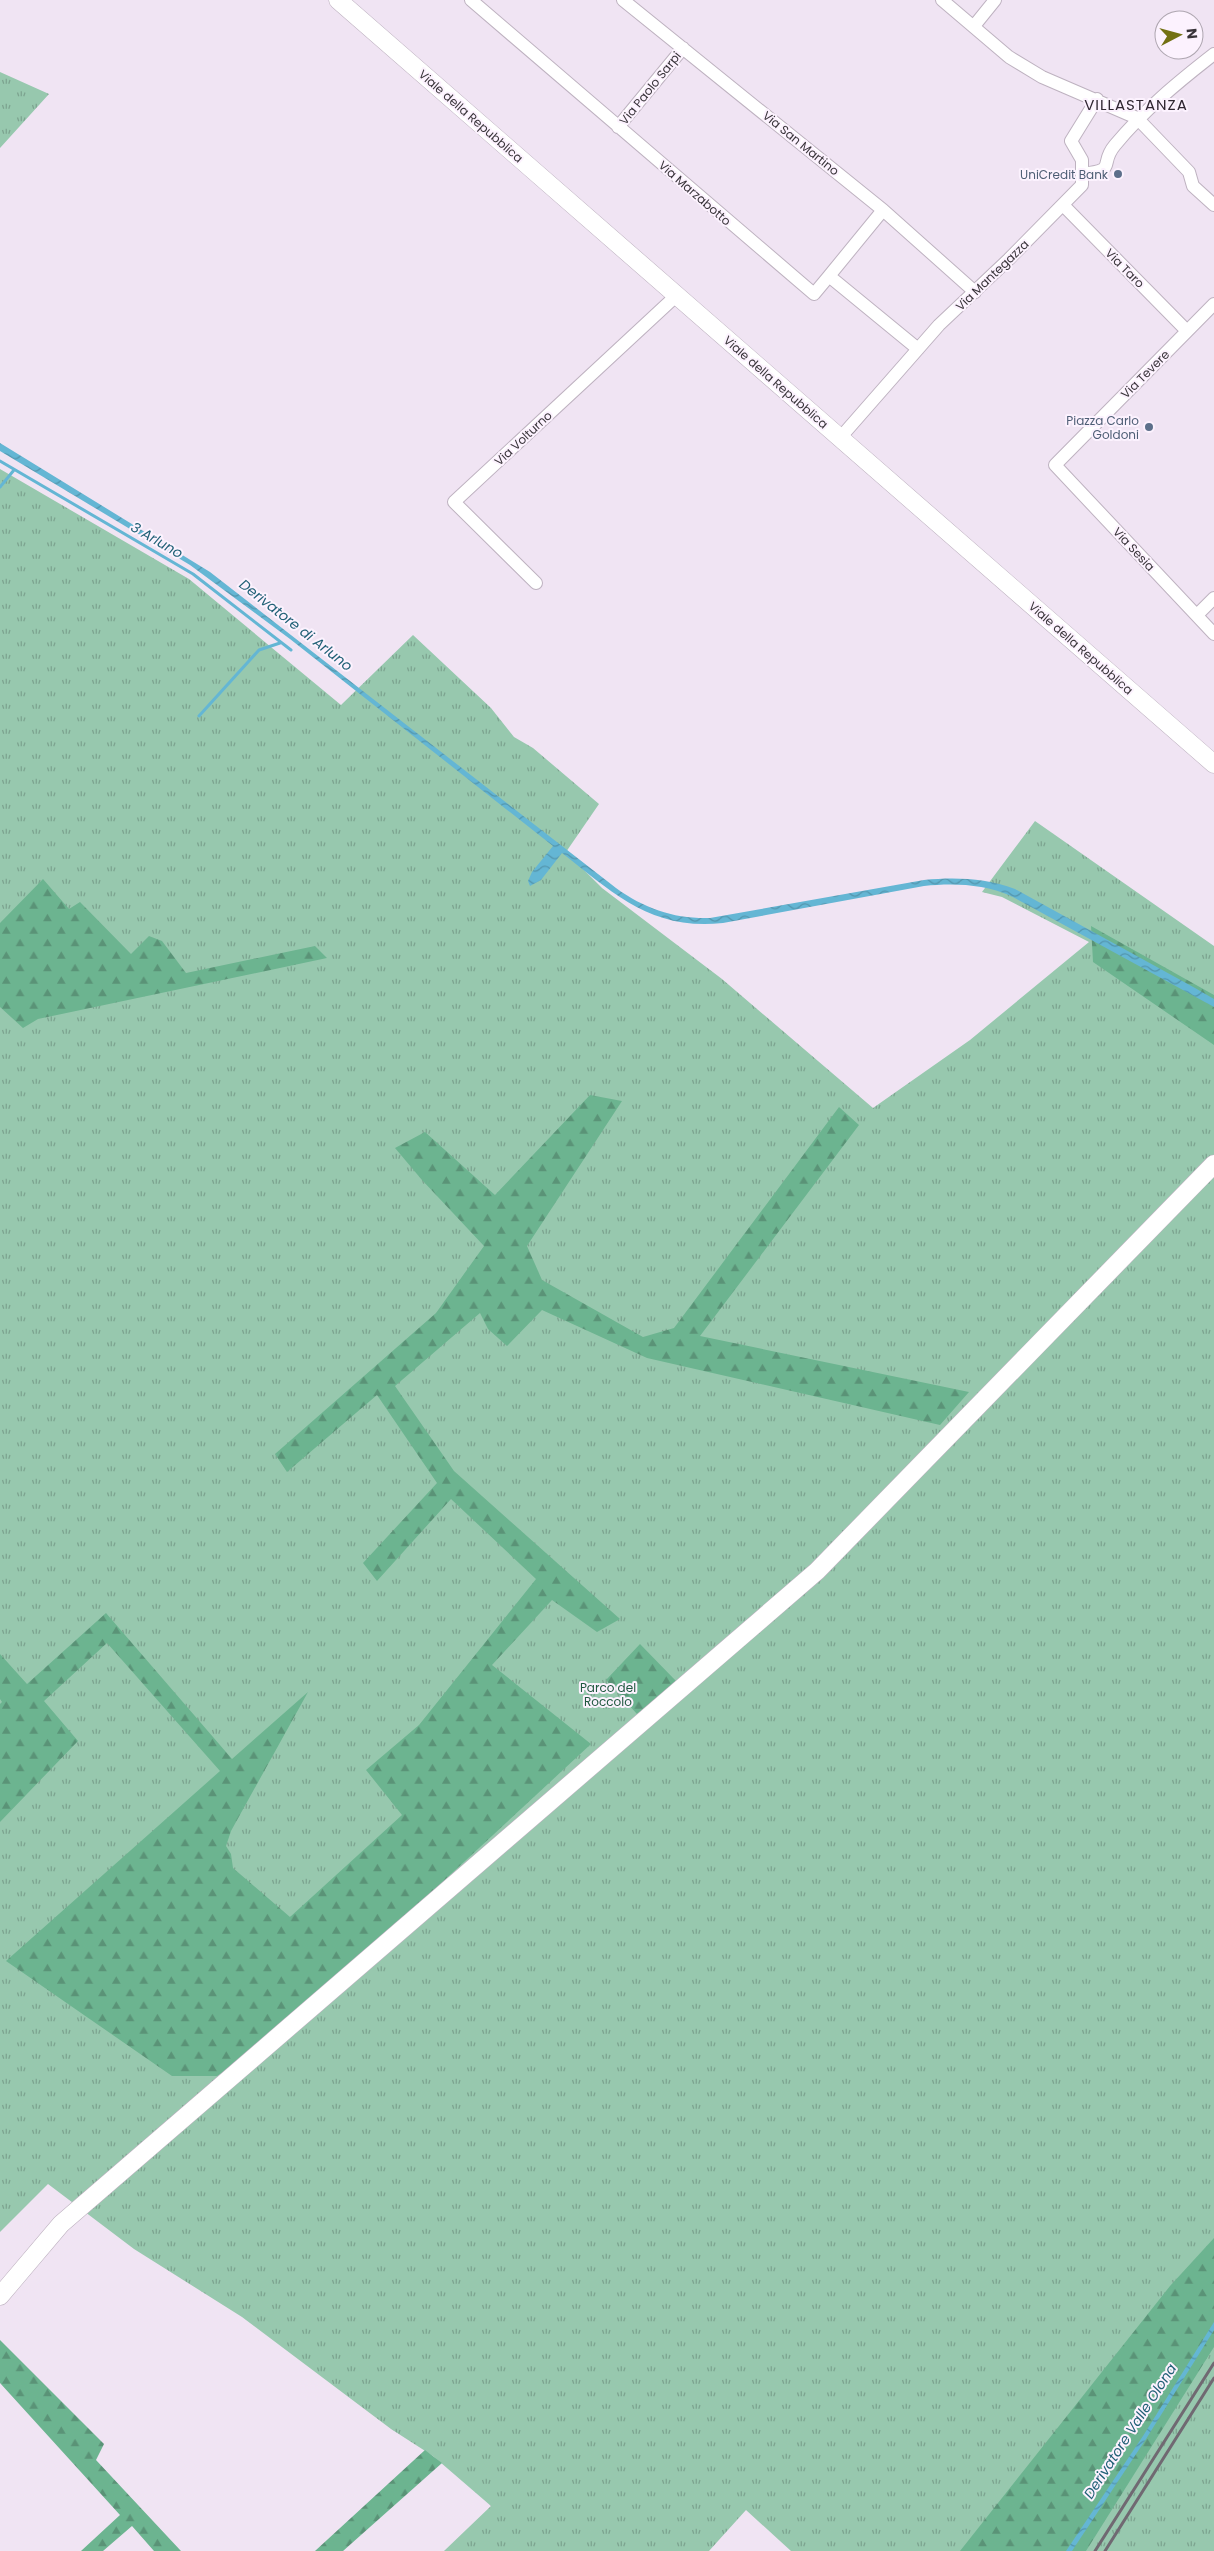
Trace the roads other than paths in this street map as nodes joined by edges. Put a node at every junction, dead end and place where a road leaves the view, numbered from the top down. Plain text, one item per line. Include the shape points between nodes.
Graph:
1 (338, 0) edge
2 (471, 0) edge
3 (623, 0) edge
4 (942, 0) edge
5 (995, 0) edge
6 (974, 26) junction
7 (683, 48) junction
8 (1214, 54) edge
9 (1097, 99) junction
10 (1137, 118) junction
11 (618, 127) junction
12 (1082, 174) junction
13 (1063, 205) junction
14 (1214, 205) edge
15 (883, 210) junction
16 (829, 276) junction
17 (975, 292) junction
18 (677, 295) junction
19 (1214, 304) edge
20 (1187, 331) junction
21 (918, 349) junction
22 (840, 438) junction
23 (1054, 465) joint
24 (536, 583) dead end
25 (1214, 598) edge
26 (1197, 615) junction
27 (1214, 634) edge
28 (1214, 764) edge
29 (1214, 1164) edge
30 (0, 2296) edge

1 - 18 main road, Viale della Repubblica
2 - 11 street, Via Marzabotto
3 - 7 street, Via San Martino
4 - 6 street
5 - 6 street
6 - 9 street via 1009,57 1042,77
7 - 11 street, Via Paolo Sarpi
7 - 15 street, Via San Martino
8 - 10 street
9 - 10 street
9 - 12 street via 1071,141 1082,160
10 - 12 street via 1111,150 1107,167 1101,172
10 - 14 street via 1189,172 1193,186
11 - 16 street, Via Marzabotto via 814,294
12 - 13 street, Via Mantegazza via 1082,185
13 - 17 street, Via Mantegazza
13 - 20 street, Via Taro
15 - 16 street
15 - 17 street, Via San Martino
16 - 21 street
17 - 21 street, Via Mantegazza
18 - 22 main road, Viale della Repubblica
18 - 24 street, Via Volturno via 454,502
19 - 20 street, Via Tevere
20 - 23 street, Via Tevere
21 - 22 street, Via Mantegazza
22 - 28 main road, Viale della Repubblica
23 - 26 street, Via Sesia
25 - 26 street
26 - 27 street, Via Sesia
29 - 30 main road via 817,1571 61,2224

